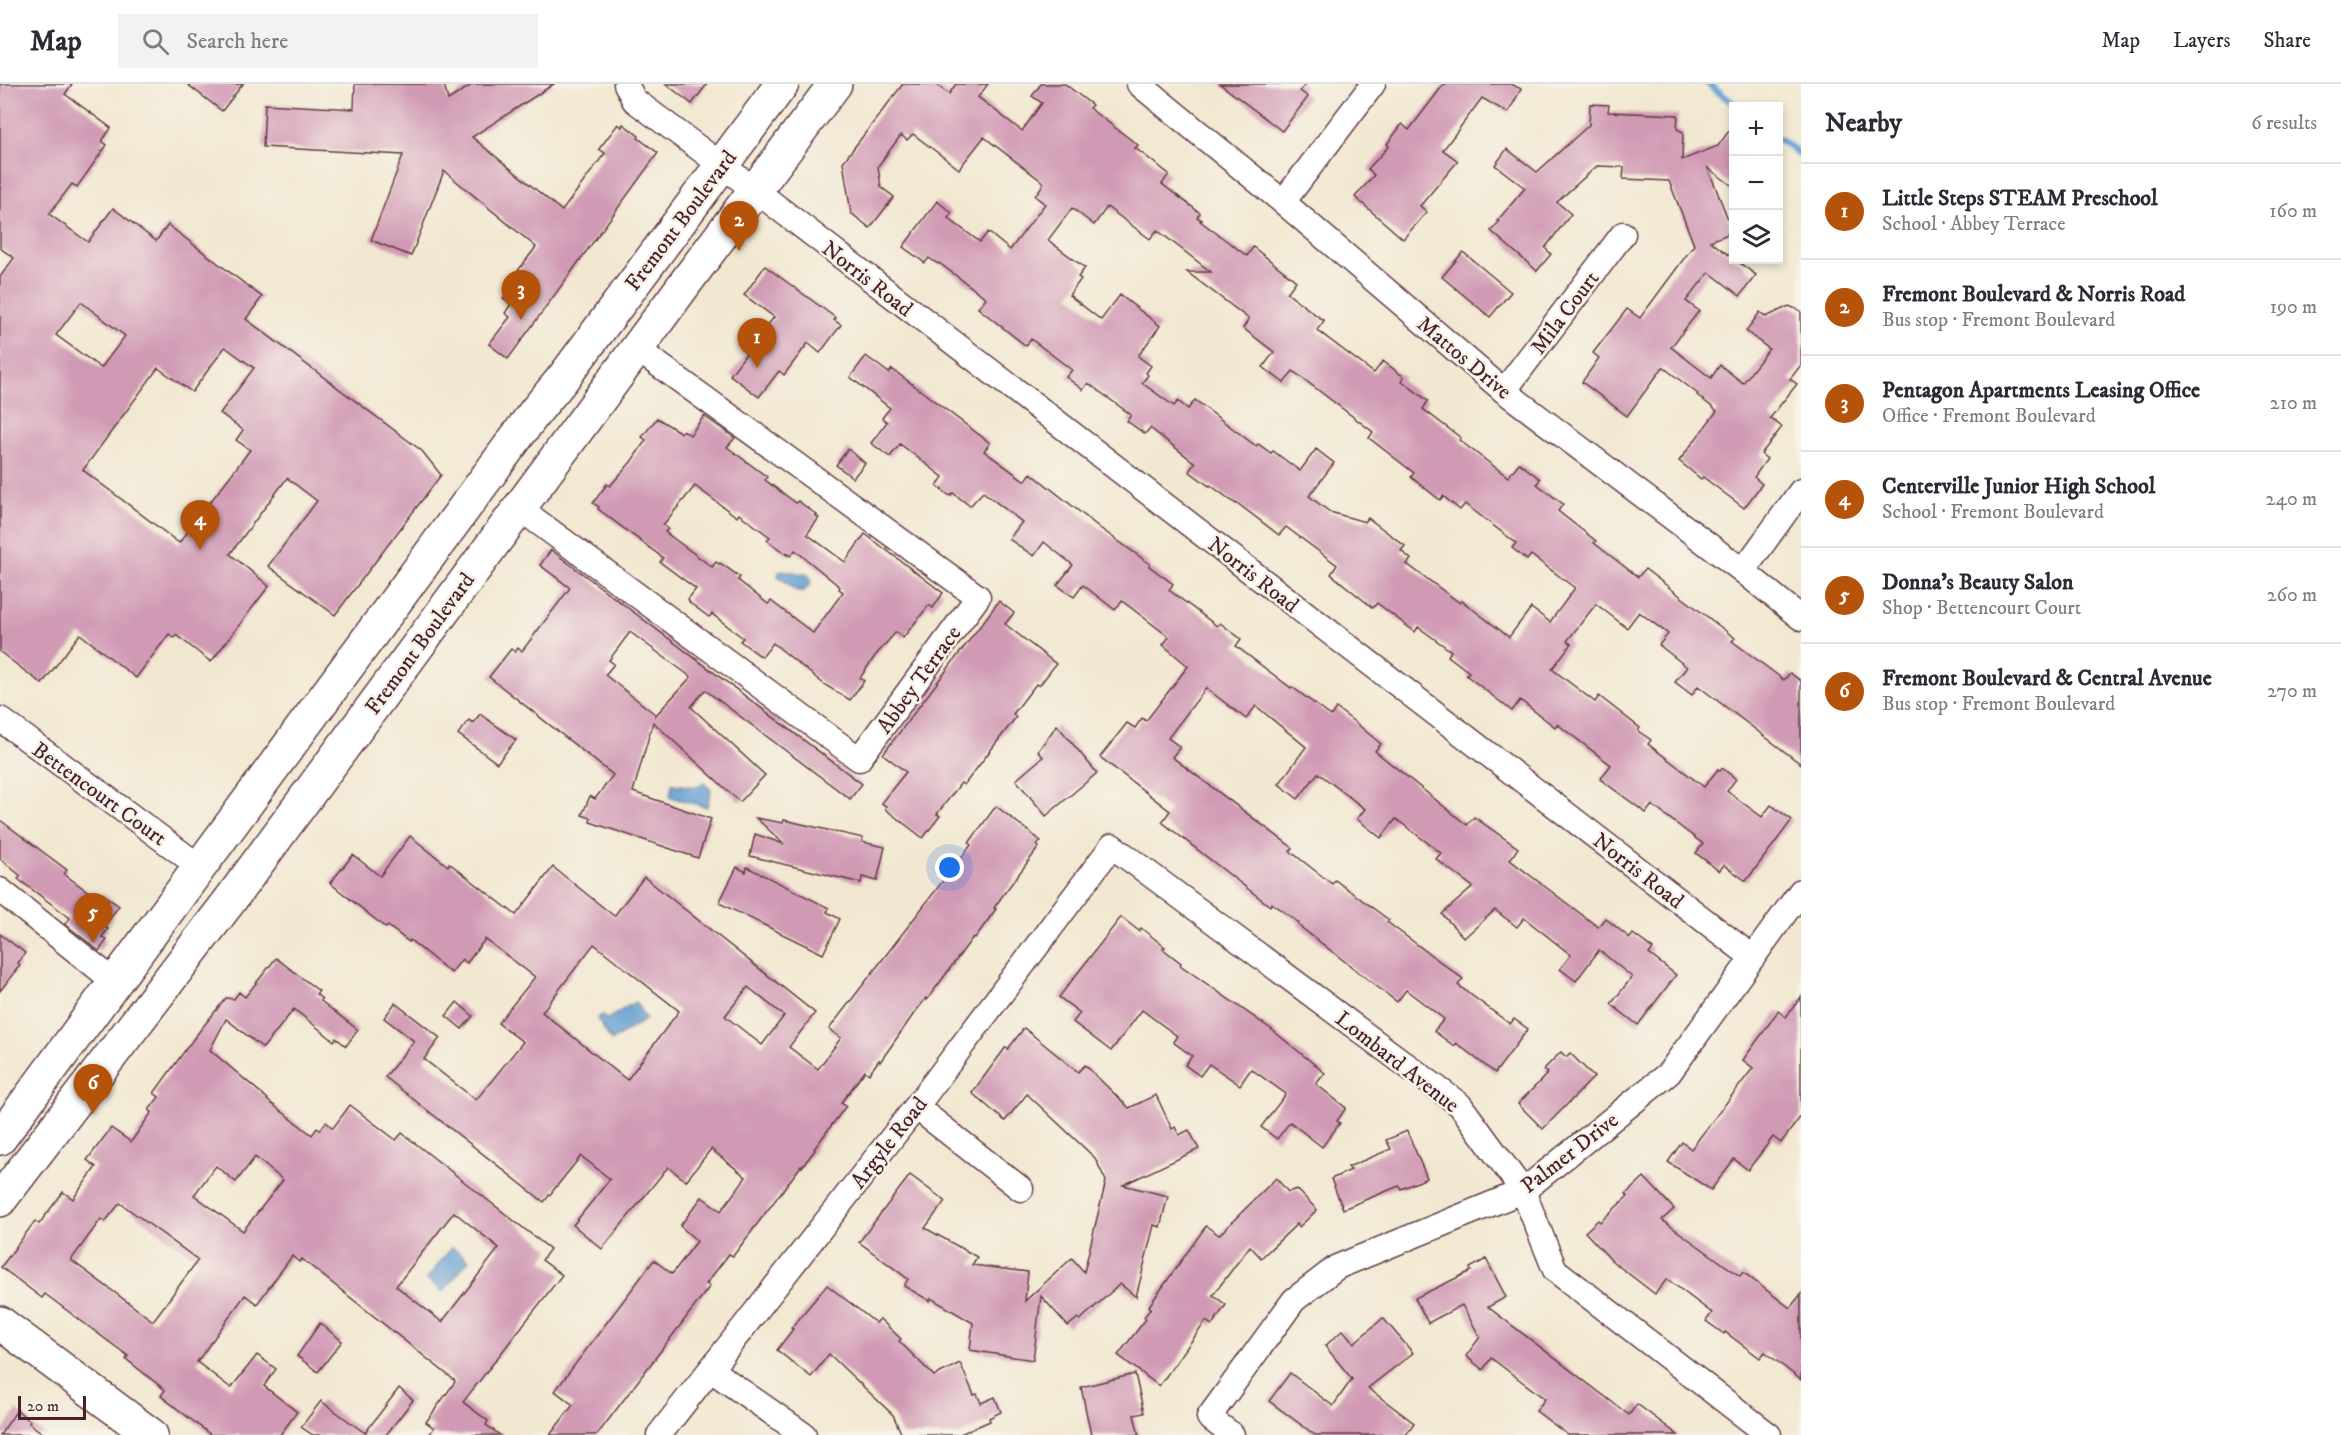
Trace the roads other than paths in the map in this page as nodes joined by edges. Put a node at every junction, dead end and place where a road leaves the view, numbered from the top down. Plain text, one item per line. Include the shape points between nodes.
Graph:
1 (626, 84) edge
2 (782, 84) edge
3 (835, 84) edge
4 (1139, 84) edge
5 (1373, 84) edge
6 (721, 165) junction
7 (755, 190) junction
8 (1284, 202) junction
9 (1623, 234) dead end
10 (637, 349) junction
11 (1504, 391) junction
12 (1801, 491) edge
13 (519, 508) junction
14 (1743, 571) junction
15 (1801, 618) edge
16 (0, 719) edge
17 (1112, 846) joint
18 (200, 867) junction
19 (0, 890) edge
20 (1801, 891) edge
21 (1752, 957) junction
22 (115, 982) junction
23 (916, 1107) junction
24 (0, 1138) edge
25 (1021, 1189) dead end
26 (1523, 1191) junction
27 (0, 1200) edge
28 (0, 1323) edge
29 (711, 1370) junction
30 (151, 1435) edge
31 (658, 1435) edge
32 (804, 1435) edge
33 (1232, 1435) edge
34 (1769, 1435) edge

1 - 6 street, Norris Road via 634,100
2 - 6 main road, Fremont Boulevard
3 - 7 main road, Fremont Boulevard
4 - 8 street, Mattos Drive
5 - 8 street
6 - 7 street, Norris Road
6 - 18 main road, Fremont Boulevard
7 - 10 main road, Fremont Boulevard
7 - 21 street, Norris Road
8 - 11 street, Mattos Drive
9 - 11 street, Mila Court
10 - 13 main road, Fremont Boulevard
10 - 13 street, Abbey Terrace via 978,597 866,750 859,759
11 - 14 street, Mattos Drive
12 - 14 street
13 - 27 main road, Fremont Boulevard via 228,903
14 - 15 street, Mattos Drive
16 - 18 street, Bettencourt Court
17 - 23 street, Argyle Road
17 - 26 street, Lombard Avenue via 1460,1105
18 - 22 main road, Fremont Boulevard
19 - 22 street
20 - 21 street, Palmer Drive
21 - 26 street, Palmer Drive via 1669,1073
22 - 24 main road, Fremont Boulevard
23 - 25 street
23 - 29 street, Argyle Road
26 - 33 street, Palmer Drive via 1337,1267 1294,1300 1209,1418
26 - 34 street, Lombard Avenue via 1555,1270
28 - 30 main road
29 - 31 street, Argyle Road
29 - 32 street

